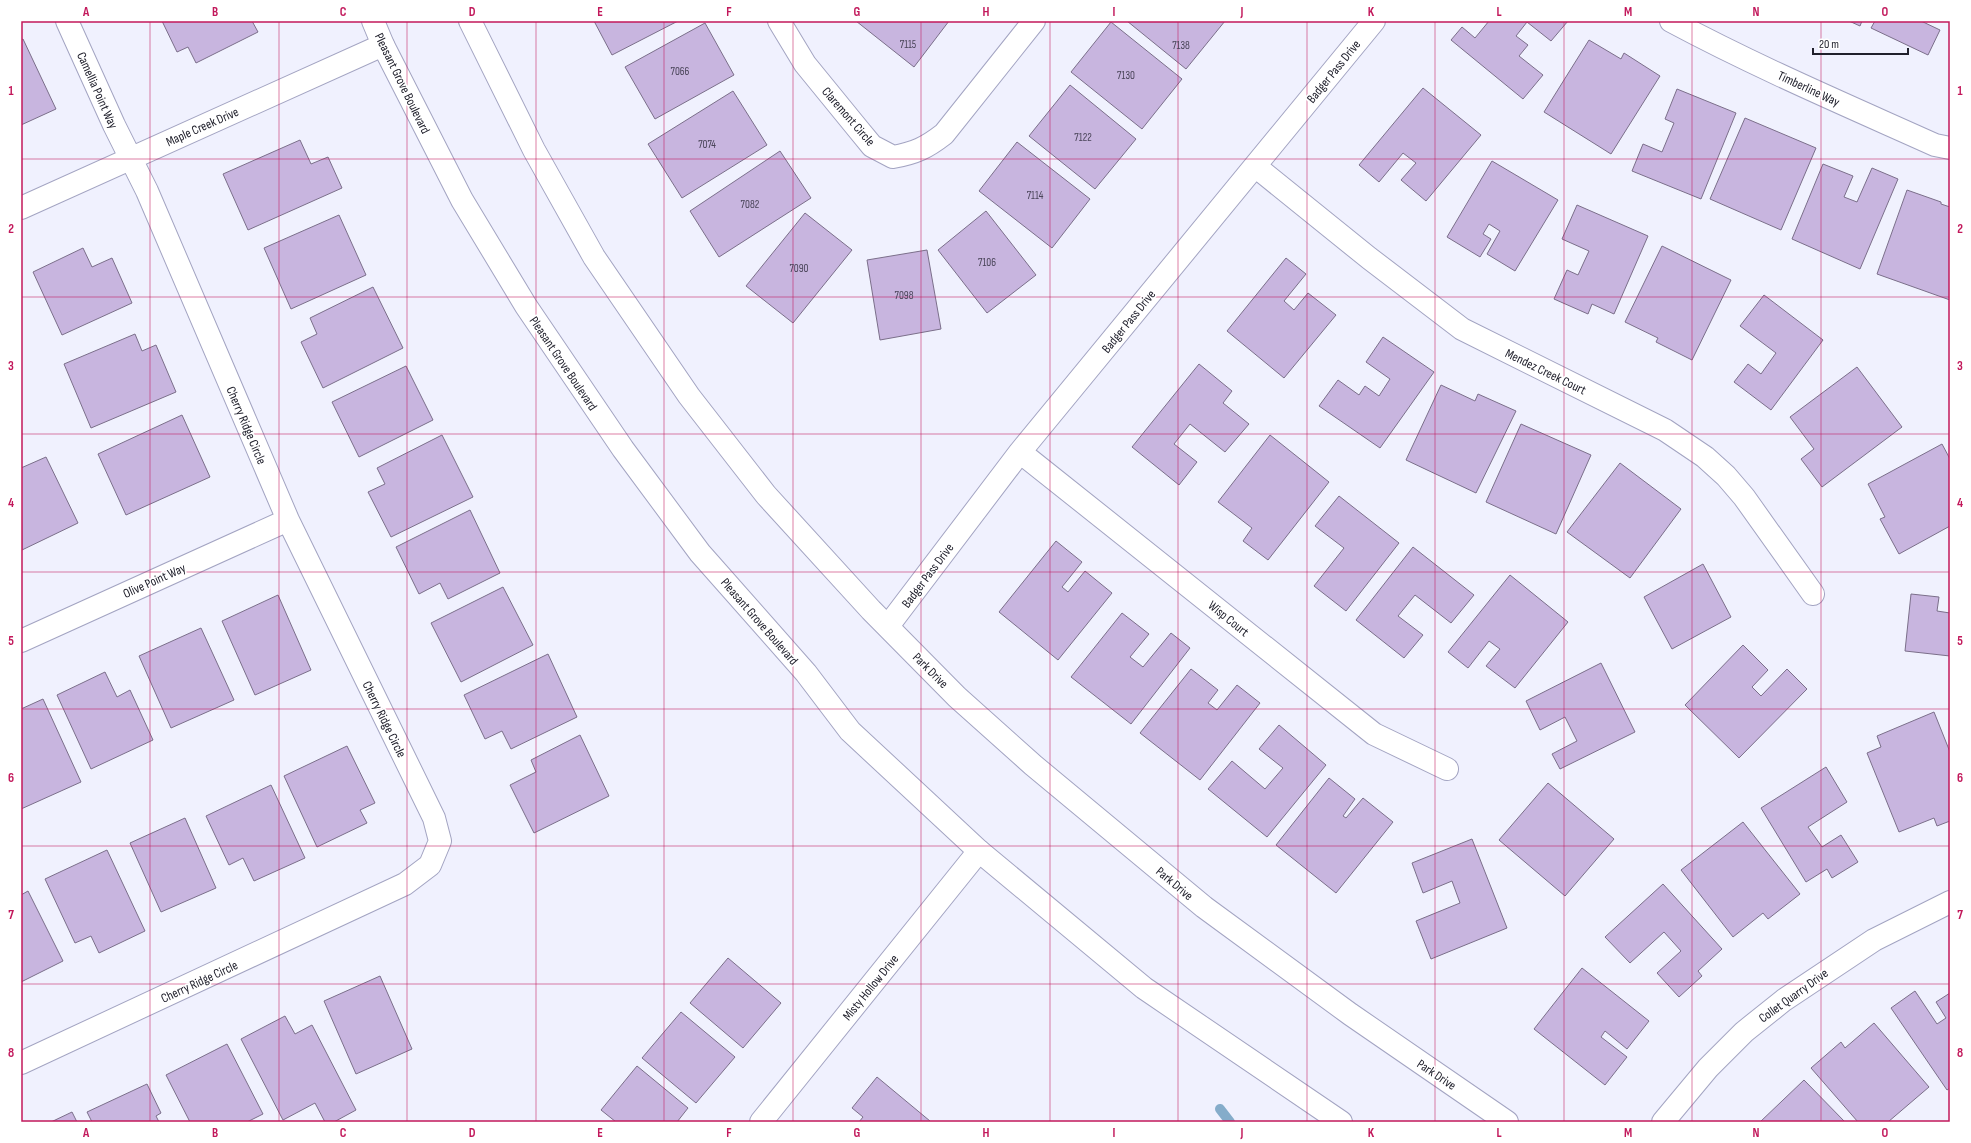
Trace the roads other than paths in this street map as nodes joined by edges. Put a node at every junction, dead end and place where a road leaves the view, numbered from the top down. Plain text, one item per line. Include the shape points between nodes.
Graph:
1 (67, 21) edge
2 (373, 21) edge
3 (470, 21) edge
4 (779, 21) edge
5 (1034, 21) edge
6 (1374, 21) edge
7 (1671, 21) edge
8 (383, 45) junction
9 (1950, 148) edge
10 (130, 158) junction
11 (1255, 166) junction
12 (21, 208) edge
13 (1020, 452) junction
14 (288, 520) junction
15 (1813, 594) dead end
16 (888, 626) junction
17 (21, 641) edge
18 (1446, 769) dead end
19 (979, 851) junction
20 (1950, 902) edge
21 (21, 1063) edge
22 (761, 1122) edge
23 (1341, 1122) edge
24 (1507, 1122) edge
25 (1663, 1122) edge

1 - 10 street, Camellia Point Way
2 - 8 street, Pleasant Grove Boulevard
3 - 16 street, Park Drive via 534,150 594,257 676,377 766,495
4 - 5 street, Claremont Circle via 804,64 872,146 893,157 913,154 930,146 944,134
6 - 11 street, Badger Pass Drive
7 - 9 street, Timberline Way via 1844,104 1935,144
8 - 10 street, Maple Creek Drive
8 - 19 street, Pleasant Grove Boulevard via 462,200 526,306 623,449 700,553 806,673 850,731
10 - 12 street, Maple Creek Drive
10 - 14 street, Cherry Ridge Circle
11 - 13 street, Badger Pass Drive
11 - 15 street, Mendez Creek Court via 1462,329 1665,430 1705,457 1744,497
13 - 16 street, Badger Pass Drive
13 - 18 street, Wisp Court via 1374,734
14 - 17 street, Olive Point Way
14 - 21 street, Cherry Ridge Circle via 434,818 440,842 430,865 405,884
16 - 24 street, Park Drive via 957,696 1027,760 1204,907 1350,1014
19 - 22 street, Misty Hollow Drive
19 - 23 street via 1144,988
20 - 25 street, Collet Quarry Drive via 1874,940 1784,1000 1744,1032 1708,1068

